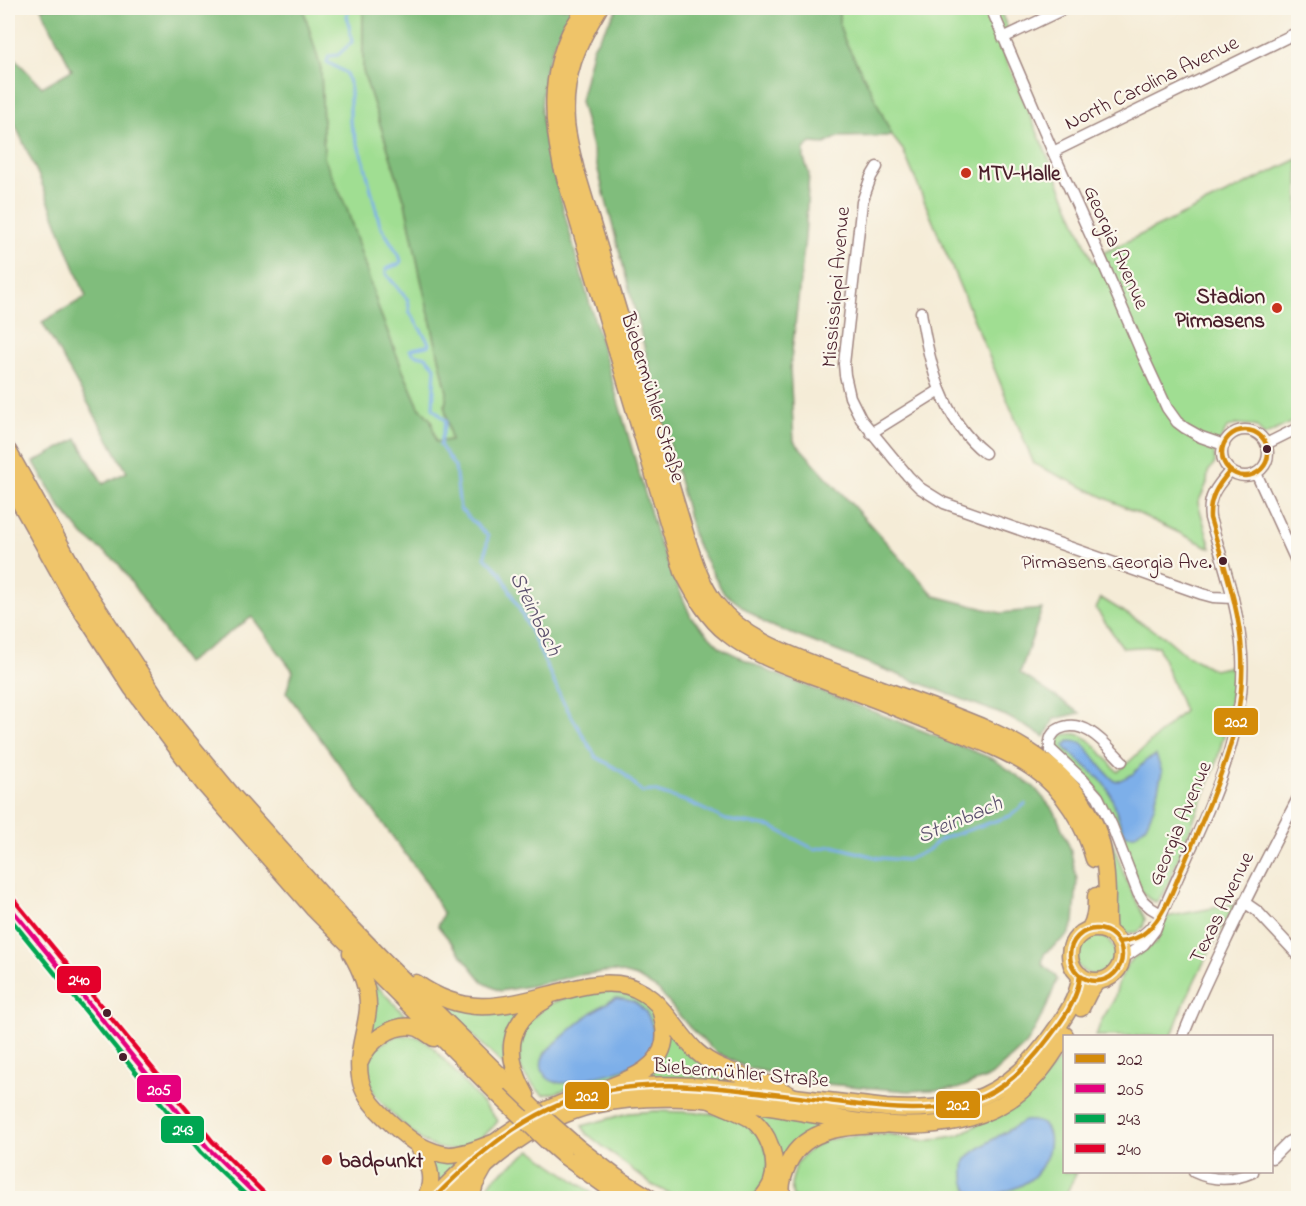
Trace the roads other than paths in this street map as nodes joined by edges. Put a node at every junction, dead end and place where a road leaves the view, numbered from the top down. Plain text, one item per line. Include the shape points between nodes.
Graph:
1 (586, 8) edge
2 (599, 8) edge
3 (991, 8) edge
4 (1065, 8) edge
5 (1299, 32) edge
6 (1003, 38) junction
7 (1053, 152) junction
8 (877, 167) dead end
9 (921, 312) dead end
10 (940, 390) junction
11 (1299, 428) edge
12 (871, 433) junction
13 (1266, 444) junction
14 (1224, 445) junction
15 (8, 451) edge
16 (985, 453) dead end
17 (1230, 471) junction
18 (1256, 473) junction
19 (8, 481) edge
20 (1299, 565) edge
21 (1233, 598) junction
22 (1122, 761) dead end
23 (1299, 798) edge
24 (1244, 902) junction
25 (8, 905) edge
26 (1161, 914) junction
27 (1089, 930) junction
28 (341, 937) junction
29 (1113, 937) junction
30 (1299, 955) edge
31 (382, 959) junction
32 (1122, 959) junction
33 (1080, 975) junction
34 (1097, 981) junction
35 (566, 990) junction
36 (660, 1008) junction
37 (1065, 1035) edge
38 (1183, 1035) edge
39 (1063, 1038) edge
40 (454, 1049) junction
41 (359, 1065) junction
42 (511, 1089) junction
43 (598, 1092) junction
44 (794, 1097) junction
45 (708, 1099) junction
46 (883, 1125) junction
47 (1299, 1137) edge
48 (493, 1143) junction
49 (417, 1144) junction
50 (570, 1151) junction
51 (1273, 1157) edge
52 (485, 1166) junction
53 (1196, 1173) edge
54 (1250, 1173) edge
55 (588, 1174) junction
56 (259, 1198) edge
57 (425, 1198) edge
58 (434, 1198) edge
59 (453, 1198) edge
60 (471, 1198) edge
61 (605, 1198) edge
62 (623, 1198) edge
63 (650, 1198) edge
64 (762, 1198) edge
65 (782, 1198) edge

1 - 27 main road, Biebermühler Straße via 571,33 558,69 553,101 555,138 683,572 719,627 764,656 975,739 1036,770 1071,808 1089,842 1096,887 1094,922
2 - 29 main road via 569,72 566,122 576,171 702,580 725,613 758,639 988,729 1054,770 1081,799 1098,835 1106,878 1107,921
3 - 6 street, Georgia Avenue
4 - 6 street
5 - 7 street, North Carolina Avenue
6 - 7 street, Georgia Avenue
7 - 14 street, Georgia Avenue via 1167,408 1185,428
8 - 12 street, Mississippi Avenue via 862,202 844,364 850,397
9 - 10 street
10 - 12 street
10 - 16 street via 960,427
11 - 13 street
12 - 21 street, Mississippi Avenue via 920,488 944,503 1202,594
13 - 14 street via 1258,435 1242,431
13 - 18 street via 1268,458
14 - 17 street via 1223,456
15 - 31 main road via 85,589 175,726 253,819
17 - 18 street via 1246,476
17 - 21 street, Georgia Avenue via 1209,508
18 - 20 street
19 - 28 main road via 73,597 166,736 236,822
21 - 26 street, Georgia Avenue via 1242,676 1234,733 1215,790
22 - 26 street via 1082,727 1061,728 1049,742 1050,748 1091,787 1105,810 1143,901
23 - 24 street, Texas Avenue
24 - 30 street
24 - 38 street, Texas Avenue
25 - 56 street via 207,1147
26 - 29 street, Georgia Avenue via 1145,934 1132,940
26 - 32 street, Georgia Avenue via 1149,940
27 - 29 main road via 1099,929
27 - 33 main road via 1079,935 1071,950 1071,961
28 - 40 main road
28 - 41 main road via 355,960 368,996
29 - 32 main road
31 - 35 main road via 430,993 469,1006 502,1005
31 - 42 main road
32 - 34 main road via 1113,974
33 - 34 main road
33 - 44 main road, Biebermühler Straße via 1076,994 1047,1044 1008,1083 989,1094 934,1109
34 - 37 main road
35 - 36 main road via 604,983 620,985 643,993
35 - 42 main road via 529,1011 519,1023 513,1040 516,1074
36 - 43 main road via 665,1040 662,1052 646,1069
36 - 44 main road via 697,1052 726,1070
39 - 46 main road via 1035,1077 1002,1104 951,1122
40 - 41 main road via 418,1028 405,1027 385,1033 363,1055
40 - 42 main road
41 - 49 main road via 368,1098
42 - 50 main road, bridge
42 - 50 main road, bridge via 533,1128
43 - 44 main road, Biebermühler Straße via 660,1085
43 - 48 main road, Biebermühler Straße via 553,1107
45 - 46 main road, Biebermühler Straße
45 - 52 main road, Biebermühler Straße via 648,1097 593,1106 530,1132
45 - 64 main road via 752,1120 765,1134 775,1170
46 - 65 main road via 838,1128 806,1141 783,1173
47 - 51 street
48 - 49 main road via 449,1155
48 - 58 main road
49 - 57 main road via 430,1173
50 - 55 main road
50 - 63 main road
52 - 59 main road, Biebermühler Straße
52 - 60 main road
53 - 54 street via 1220,1180
55 - 61 main road
55 - 62 main road

